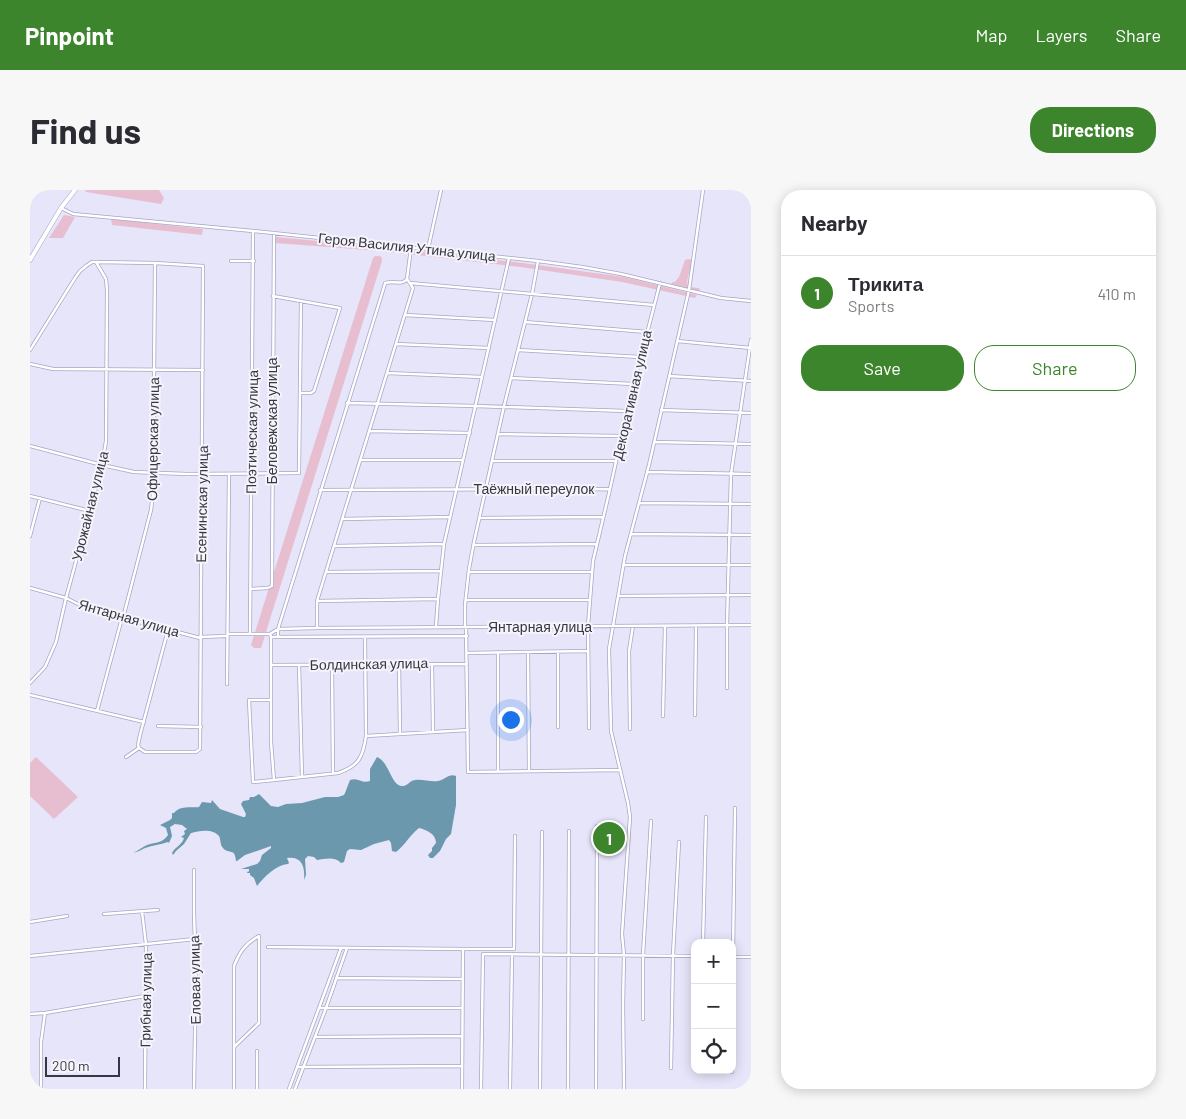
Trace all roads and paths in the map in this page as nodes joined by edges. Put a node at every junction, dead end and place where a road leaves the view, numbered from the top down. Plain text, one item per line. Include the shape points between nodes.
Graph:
1 (75, 190) edge
2 (441, 190) edge
3 (703, 190) edge
4 (61, 208) junction
5 (253, 231) junction
6 (274, 233) junction
7 (411, 248) junction
8 (428, 249) junction
9 (510, 258) junction
10 (30, 260) edge
11 (254, 260) junction
12 (231, 261) dead end
13 (538, 261) junction
14 (96, 262) junction
15 (156, 263) junction
16 (407, 279) junction
17 (660, 283) junction
18 (410, 284) junction
19 (689, 290) junction
20 (502, 291) junction
21 (532, 294) junction
22 (273, 296) junction
23 (301, 301) junction
24 (751, 301) edge
25 (654, 305) junction
26 (404, 315) junction
27 (495, 320) junction
28 (525, 322) junction
29 (647, 332) junction
30 (751, 340) edge
31 (677, 341) junction
32 (396, 344) junction
33 (489, 348) junction
34 (750, 348) edge
35 (30, 350) edge
36 (518, 350) junction
37 (640, 358) junction
38 (30, 364) edge
39 (106, 369) junction
40 (154, 370) junction
41 (203, 370) junction
42 (387, 373) junction
43 (669, 376) junction
44 (482, 377) junction
45 (511, 378) junction
46 (745, 381) junction
47 (751, 381) edge
48 (634, 384) junction
49 (301, 393) junction
50 (347, 403) junction
51 (378, 403) junction
52 (476, 406) junction
53 (504, 406) junction
54 (661, 410) junction
55 (627, 411) junction
56 (740, 413) junction
57 (751, 413) edge
58 (369, 431) junction
59 (470, 433) junction
60 (498, 434) junction
61 (621, 436) junction
62 (654, 442) junction
63 (735, 443) junction
64 (751, 444) edge
65 (30, 446) edge
66 (360, 460) junction
67 (464, 460) junction
68 (492, 461) junction
69 (616, 462) junction
70 (102, 465) junction
71 (647, 472) junction
72 (153, 473) junction
73 (202, 474) junction
74 (229, 474) junction
75 (251, 474) junction
76 (272, 474) junction
77 (731, 474) junction
78 (751, 474) edge
79 (610, 488) junction
80 (457, 489) junction
81 (486, 489) junction
82 (320, 490) junction
83 (351, 490) junction
84 (30, 496) edge
85 (40, 498) junction
86 (639, 503) junction
87 (730, 504) junction
88 (751, 504) edge
89 (90, 511) junction
90 (450, 517) junction
91 (604, 517) junction
92 (480, 518) junction
93 (342, 519) junction
94 (631, 534) junction
95 (729, 534) junction
96 (751, 535) edge
97 (30, 536) edge
98 (444, 544) junction
99 (597, 544) junction
100 (474, 545) junction
101 (334, 546) junction
102 (624, 565) junction
103 (729, 565) junction
104 (751, 565) edge
105 (441, 571) junction
106 (326, 572) junction
107 (469, 572) junction
108 (592, 572) junction
109 (30, 588) edge
110 (250, 589) junction
111 (728, 595) junction
112 (751, 595) edge
113 (618, 596) junction
114 (66, 598) junction
115 (438, 599) junction
116 (466, 600) junction
117 (590, 600) junction
118 (317, 601) junction
119 (122, 618) junction
120 (727, 625) junction
121 (751, 625) edge
122 (588, 626) junction
123 (613, 626) junction
124 (633, 626) junction
125 (665, 626) junction
126 (696, 626) junction
127 (436, 627) junction
128 (317, 628) junction
129 (465, 628) junction
130 (278, 629) junction
131 (168, 630) junction
132 (250, 634) junction
133 (227, 635) junction
134 (270, 636) junction
135 (467, 636) junction
136 (200, 637) junction
137 (278, 637) junction
138 (365, 637) junction
139 (588, 651) junction
140 (467, 652) junction
141 (498, 652) junction
142 (528, 652) junction
143 (558, 652) junction
144 (366, 664) junction
145 (399, 664) junction
146 (432, 664) junction
147 (467, 664) junction
148 (271, 665) junction
149 (298, 665) junction
150 (332, 665) junction
151 (30, 683) edge
152 (227, 684) dead end
153 (727, 688) dead end
154 (30, 695) edge
155 (270, 700) junction
156 (97, 711) junction
157 (663, 716) dead end
158 (695, 716) dead end
159 (144, 722) junction
160 (158, 726) dead end
161 (201, 727) junction
162 (558, 727) dead end
163 (589, 728) dead end
164 (630, 729) dead end
165 (468, 730) junction
166 (433, 732) junction
167 (400, 734) junction
168 (366, 736) junction
169 (139, 748) junction
170 (126, 757) dead end
171 (620, 770) junction
172 (529, 771) junction
173 (498, 772) junction
174 (333, 773) junction
175 (302, 777) junction
176 (274, 780) junction
177 (735, 808) dead end
178 (706, 817) dead end
179 (650, 821) dead end
180 (597, 826) dead end
181 (569, 831) dead end
182 (542, 832) dead end
183 (515, 836) dead end
184 (679, 842) dead end
185 (194, 870) dead end
186 (158, 910) dead end
187 (142, 912) junction
188 (104, 914) dead end
189 (67, 916) dead end
190 (30, 922) edge
191 (195, 939) junction
192 (703, 939) edge
193 (733, 939) edge
194 (146, 944) junction
195 (268, 947) dead end
196 (341, 948) junction
197 (347, 948) junction
198 (463, 949) junction
199 (512, 954) junction
200 (541, 955) junction
201 (569, 955) junction
202 (596, 955) junction
203 (624, 955) junction
204 (643, 955) junction
205 (673, 955) junction
206 (30, 956) edge
207 (691, 956) edge
208 (736, 957) edge
209 (751, 957) edge
210 (336, 978) junction
211 (463, 979) junction
212 (145, 996) junction
213 (319, 1008) junction
214 (326, 1008) junction
215 (462, 1008) junction
216 (45, 1013) junction
217 (30, 1014) edge
218 (643, 1019) dead end
219 (462, 1036) junction
220 (315, 1037) junction
221 (234, 1047) junction
222 (257, 1051) dead end
223 (462, 1066) junction
224 (297, 1067) junction
225 (304, 1067) junction
226 (671, 1068) dead end
227 (42, 1089) edge
228 (145, 1089) edge
229 (194, 1089) edge
230 (234, 1089) edge
231 (257, 1089) edge
232 (289, 1089) edge
233 (296, 1089) edge
234 (462, 1089) edge
235 (481, 1089) edge
236 (510, 1089) edge
237 (540, 1089) edge
238 (568, 1089) edge
239 (596, 1089) edge
240 (624, 1089) edge

1 - 4 street
2 - 8 street
3 - 19 street
4 - 5 street, Героя Василия Утина улица via 73,214
4 - 10 street
5 - 6 street, Героя Василия Утина улица
5 - 11 street, Поэтическая улица
6 - 7 street, Героя Василия Утина улица
6 - 22 street, Беловежская улица
7 - 8 street, Героя Василия Утина улица
7 - 16 street
8 - 9 street, Героя Василия Утина улица
9 - 13 street, Героя Василия Утина улица
9 - 20 street
11 - 12 street
11 - 75 street, Поэтическая улица
13 - 17 street, Героя Василия Утина улица
13 - 21 street
14 - 15 street
14 - 35 street via 86,266 74,278
14 - 39 street, Урожайная улица via 106,279
15 - 40 street, Офицерская улица
15 - 41 street, Есенинская улица via 203,266
16 - 18 street
16 - 50 street via 402,283 385,283
17 - 19 street, Героя Василия Утина улица
17 - 25 street, Декоративная улица
18 - 20 street
18 - 26 street via 413,288
19 - 24 street, Героя Василия Утина улица
19 - 31 street
20 - 21 street
20 - 27 street
21 - 25 street
21 - 28 street
22 - 23 street
22 - 76 street, Беловежская улица
23 - 49 street
23 - 49 street via 340,309 314,391
25 - 29 street, Декоративная улица
26 - 27 street
26 - 32 street
27 - 33 street
28 - 29 street
28 - 36 street
29 - 37 street, Декоративная улица
30 - 34 street
31 - 34 street
31 - 43 street
32 - 33 street
32 - 42 street
33 - 44 street
34 - 46 street
36 - 37 street
36 - 45 street
37 - 48 street, Декоративная улица
38 - 39 street via 53,369
39 - 40 street
39 - 70 street, Урожайная улица via 106,441
40 - 41 street
40 - 72 street, Офицерская улица
41 - 73 street, Есенинская улица
42 - 44 street
42 - 51 street
43 - 46 street
43 - 54 street
44 - 52 street
45 - 48 street
45 - 53 street
46 - 47 street
46 - 56 street
48 - 55 street, Декоративная улица
49 - 76 street via 300,472
50 - 51 street
50 - 82 street
51 - 52 street
51 - 58 street
52 - 53 street
52 - 59 street
53 - 55 street
53 - 60 street
54 - 56 street
54 - 62 street
55 - 61 street, Декоративная улица
56 - 57 street
56 - 63 street
58 - 59 street
58 - 66 street
59 - 67 street
60 - 61 street
60 - 68 street
61 - 69 street, Декоративная улица
62 - 63 street
62 - 71 street
63 - 64 street
63 - 77 street
65 - 70 street
66 - 67 street
66 - 83 street
67 - 80 street
68 - 69 street
68 - 81 street
69 - 79 street, Декоративная улица
70 - 72 street
70 - 89 street, Урожайная улица
71 - 77 street
71 - 86 street
72 - 73 street
72 - 119 street, Офицерская улица via 151,510
73 - 74 street
73 - 136 street, Есенинская улица
74 - 75 street
74 - 133 street
75 - 76 street
75 - 110 street, Поэтическая улица
76 - 110 street, Беловежская улица via 272,586
77 - 78 street
77 - 87 street
79 - 81 street, Таёжный переулок
79 - 91 street, Декоративная улица
80 - 81 street, Таёжный переулок
80 - 83 street, Таёжный переулок
80 - 90 street
81 - 92 street
82 - 83 street, Таёжный переулок
82 - 130 street
83 - 93 street
84 - 85 street
85 - 89 street
85 - 97 street
86 - 87 street
86 - 94 street
87 - 88 street
87 - 95 street
89 - 114 street, Урожайная улица
90 - 93 street
90 - 98 street
91 - 92 street
91 - 99 street, Декоративная улица
92 - 100 street
93 - 101 street
94 - 95 street
94 - 102 street
95 - 96 street
95 - 103 street
98 - 101 street
98 - 105 street
99 - 100 street
99 - 108 street, Декоративная улица
100 - 107 street
101 - 106 street
102 - 103 street
102 - 113 street
103 - 104 street
103 - 111 street
105 - 106 street
105 - 115 street
106 - 118 street
107 - 108 street
107 - 116 street
108 - 117 street, Декоративная улица
109 - 114 street, Янтарная улица
110 - 132 street, Поэтическая улица
111 - 112 street
111 - 113 street
111 - 120 street
113 - 123 street
114 - 119 street, Янтарная улица via 86,608
114 - 151 street, Урожайная улица via 56,642 45,667
115 - 118 street
115 - 127 street
116 - 117 street
116 - 129 street
117 - 122 street, Декоративная улица
118 - 128 street
119 - 131 street, Янтарная улица
119 - 156 street, Офицерская улица
120 - 121 street, Янтарная улица
120 - 126 street, Янтарная улица
120 - 153 street
122 - 123 street, Янтарная улица
122 - 129 street, Янтарная улица
122 - 139 street, Декоративная улица
123 - 124 street, Янтарная улица
123 - 171 street, Янтарная улица via 609,649 611,731
124 - 125 street, Янтарная улица
124 - 164 street
125 - 126 street, Янтарная улица
125 - 157 street
126 - 158 street
127 - 128 street, Янтарная улица
127 - 129 street, Янтарная улица
128 - 130 street, Янтарная улица
129 - 135 street
130 - 134 street
130 - 137 street
131 - 136 street, Янтарная улица
131 - 159 street
132 - 133 street, Янтарная улица
132 - 134 street, Янтарная улица
133 - 136 street, Янтарная улица
133 - 152 street
134 - 137 street, Янтарная улица
134 - 148 street
135 - 138 street, Янтарная улица
135 - 140 street
136 - 161 street, Есенинская улица
137 - 138 street, Янтарная улица
138 - 144 street
139 - 143 street
139 - 163 street, Декоративная улица
140 - 141 street
140 - 147 street
141 - 142 street
141 - 173 street
142 - 143 street
142 - 172 street
143 - 162 street
144 - 145 street, Болдинская улица
144 - 150 street, Болдинская улица
144 - 168 street
145 - 146 street, Болдинская улица
145 - 167 street
146 - 147 street, Болдинская улица
146 - 166 street
147 - 165 street
148 - 149 street, Болдинская улица
148 - 155 street
149 - 150 street, Болдинская улица
149 - 175 street
150 - 174 street
154 - 156 street
155 - 176 street
155 - 176 street via 249,700 253,782
156 - 159 street
159 - 169 street
160 - 161 street
161 - 169 street, Есенинская улица via 199,751 145,752
165 - 166 street
165 - 173 street via 468,772
166 - 167 street
167 - 168 street
168 - 174 street via 358,763
169 - 170 street
171 - 172 street
171 - 203 street, Янтарная улица via 630,817 622,934
172 - 173 street
174 - 175 street
175 - 176 street
177 - 193 street
178 - 192 street
179 - 204 street
180 - 202 street
181 - 201 street
182 - 200 street
183 - 198 street via 514,949
184 - 205 street
185 - 191 street, Еловая улица
186 - 187 street
187 - 188 street
187 - 194 street, Грибная улица
189 - 190 street
191 - 194 street
191 - 229 street, Еловая улица
194 - 206 street
194 - 212 street, Грибная улица
195 - 196 street
196 - 197 street
196 - 213 street
197 - 198 street
197 - 210 street
198 - 211 street
199 - 200 street
199 - 235 street via 483,954
199 - 236 street
200 - 201 street
200 - 237 street
201 - 202 street
201 - 238 street
202 - 203 street
202 - 239 street
203 - 204 street
203 - 240 street, Янтарная улица
204 - 205 street
204 - 218 street
205 - 207 street
205 - 226 street
208 - 209 street
210 - 211 street
210 - 214 street
211 - 215 street
212 - 216 street
212 - 228 street, Грибная улица
213 - 214 street
213 - 224 street
214 - 215 street
214 - 220 street
215 - 219 street
216 - 217 street
216 - 227 street via 41,1042
219 - 220 street
219 - 223 street
220 - 225 street
221 - 221 street via 234,966 240,952 259,936 259,1023
221 - 230 street
222 - 231 street
223 - 225 street
223 - 234 street
224 - 225 street
224 - 232 street
225 - 233 street

